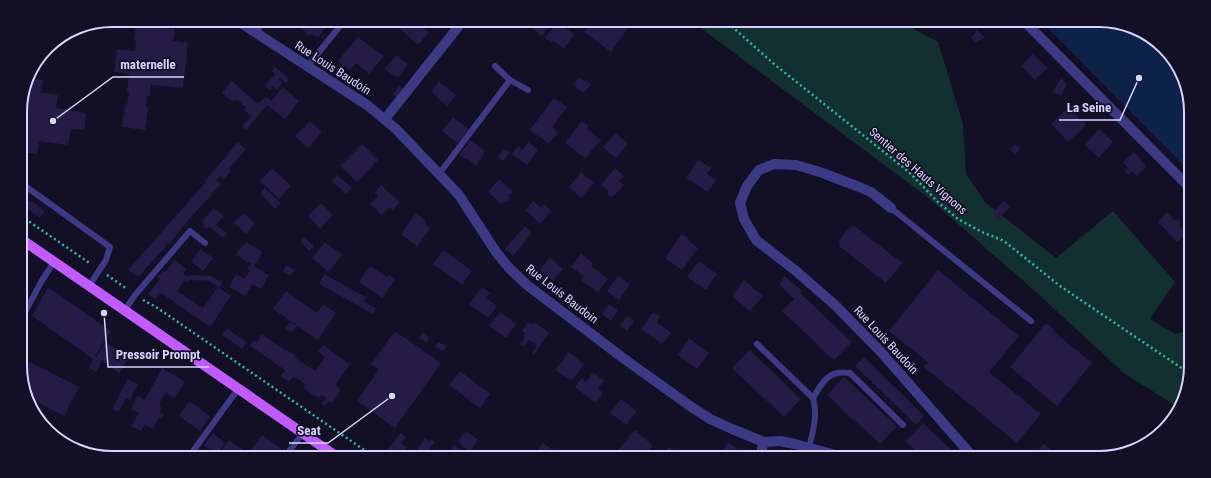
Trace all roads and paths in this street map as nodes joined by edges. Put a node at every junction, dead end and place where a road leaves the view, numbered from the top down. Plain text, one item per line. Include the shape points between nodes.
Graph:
1 (246, 27) edge
2 (260, 27) edge
3 (339, 27) edge
4 (458, 27) edge
5 (732, 27) edge
6 (1030, 27) edge
7 (255, 33) junction
8 (495, 66) dead end
9 (307, 67) junction
10 (510, 80) junction
11 (528, 90) dead end
12 (385, 119) junction
13 (439, 174) junction
14 (1184, 182) edge
15 (27, 187) edge
16 (891, 208) joint
17 (27, 220) edge
18 (27, 243) edge
19 (205, 243) dead end
20 (54, 262) junction
21 (100, 270) junction
22 (89, 286) junction
23 (136, 295) junction
24 (27, 309) edge
25 (125, 310) junction
26 (1031, 321) dead end
27 (757, 344) dead end
28 (1184, 370) edge
29 (238, 389) junction
30 (813, 398) junction
31 (903, 425) dead end
32 (303, 433) junction
33 (764, 442) junction
34 (809, 448) junction
35 (193, 451) edge
36 (289, 451) edge
37 (329, 451) edge
38 (366, 451) edge
39 (761, 451) edge
40 (820, 451) edge
41 (968, 451) edge

1 - 7 street, Rue Louis Baudoin
2 - 7 lane
3 - 9 lane
4 - 12 street
5 - 28 path, Sentier des Hauts Vignons via 774,64 909,172 958,219 1004,241 1060,286
6 - 14 street
7 - 9 street, Rue Louis Baudoin
8 - 10 lane
9 - 12 street, Rue Louis Baudoin
10 - 11 lane
10 - 13 lane
12 - 13 street, Rue Louis Baudoin
13 - 33 street, Rue Louis Baudoin via 459,195 496,252 527,285 690,406 710,419
15 - 21 lane via 110,247
16 - 26 lane
16 - 41 street, Rue Louis Baudoin via 871,192 820,172 796,165 774,164 759,170 747,186 740,203 744,219 756,240 835,305 895,368
17 - 21 path
18 - 20 main road
19 - 23 lane via 190,231
20 - 22 main road
20 - 24 lane
21 - 22 lane
21 - 23 path
22 - 25 main road
23 - 25 lane
23 - 38 path
25 - 29 main road
27 - 30 lane
29 - 32 main road
29 - 35 lane
30 - 31 lane via 822,382 831,374 850,373
30 - 34 lane via 816,419
32 - 36 lane
32 - 37 main road
33 - 34 street, Rue Louis Baudoin via 780,441
33 - 39 street
34 - 40 street, Rue Louis Baudoin

